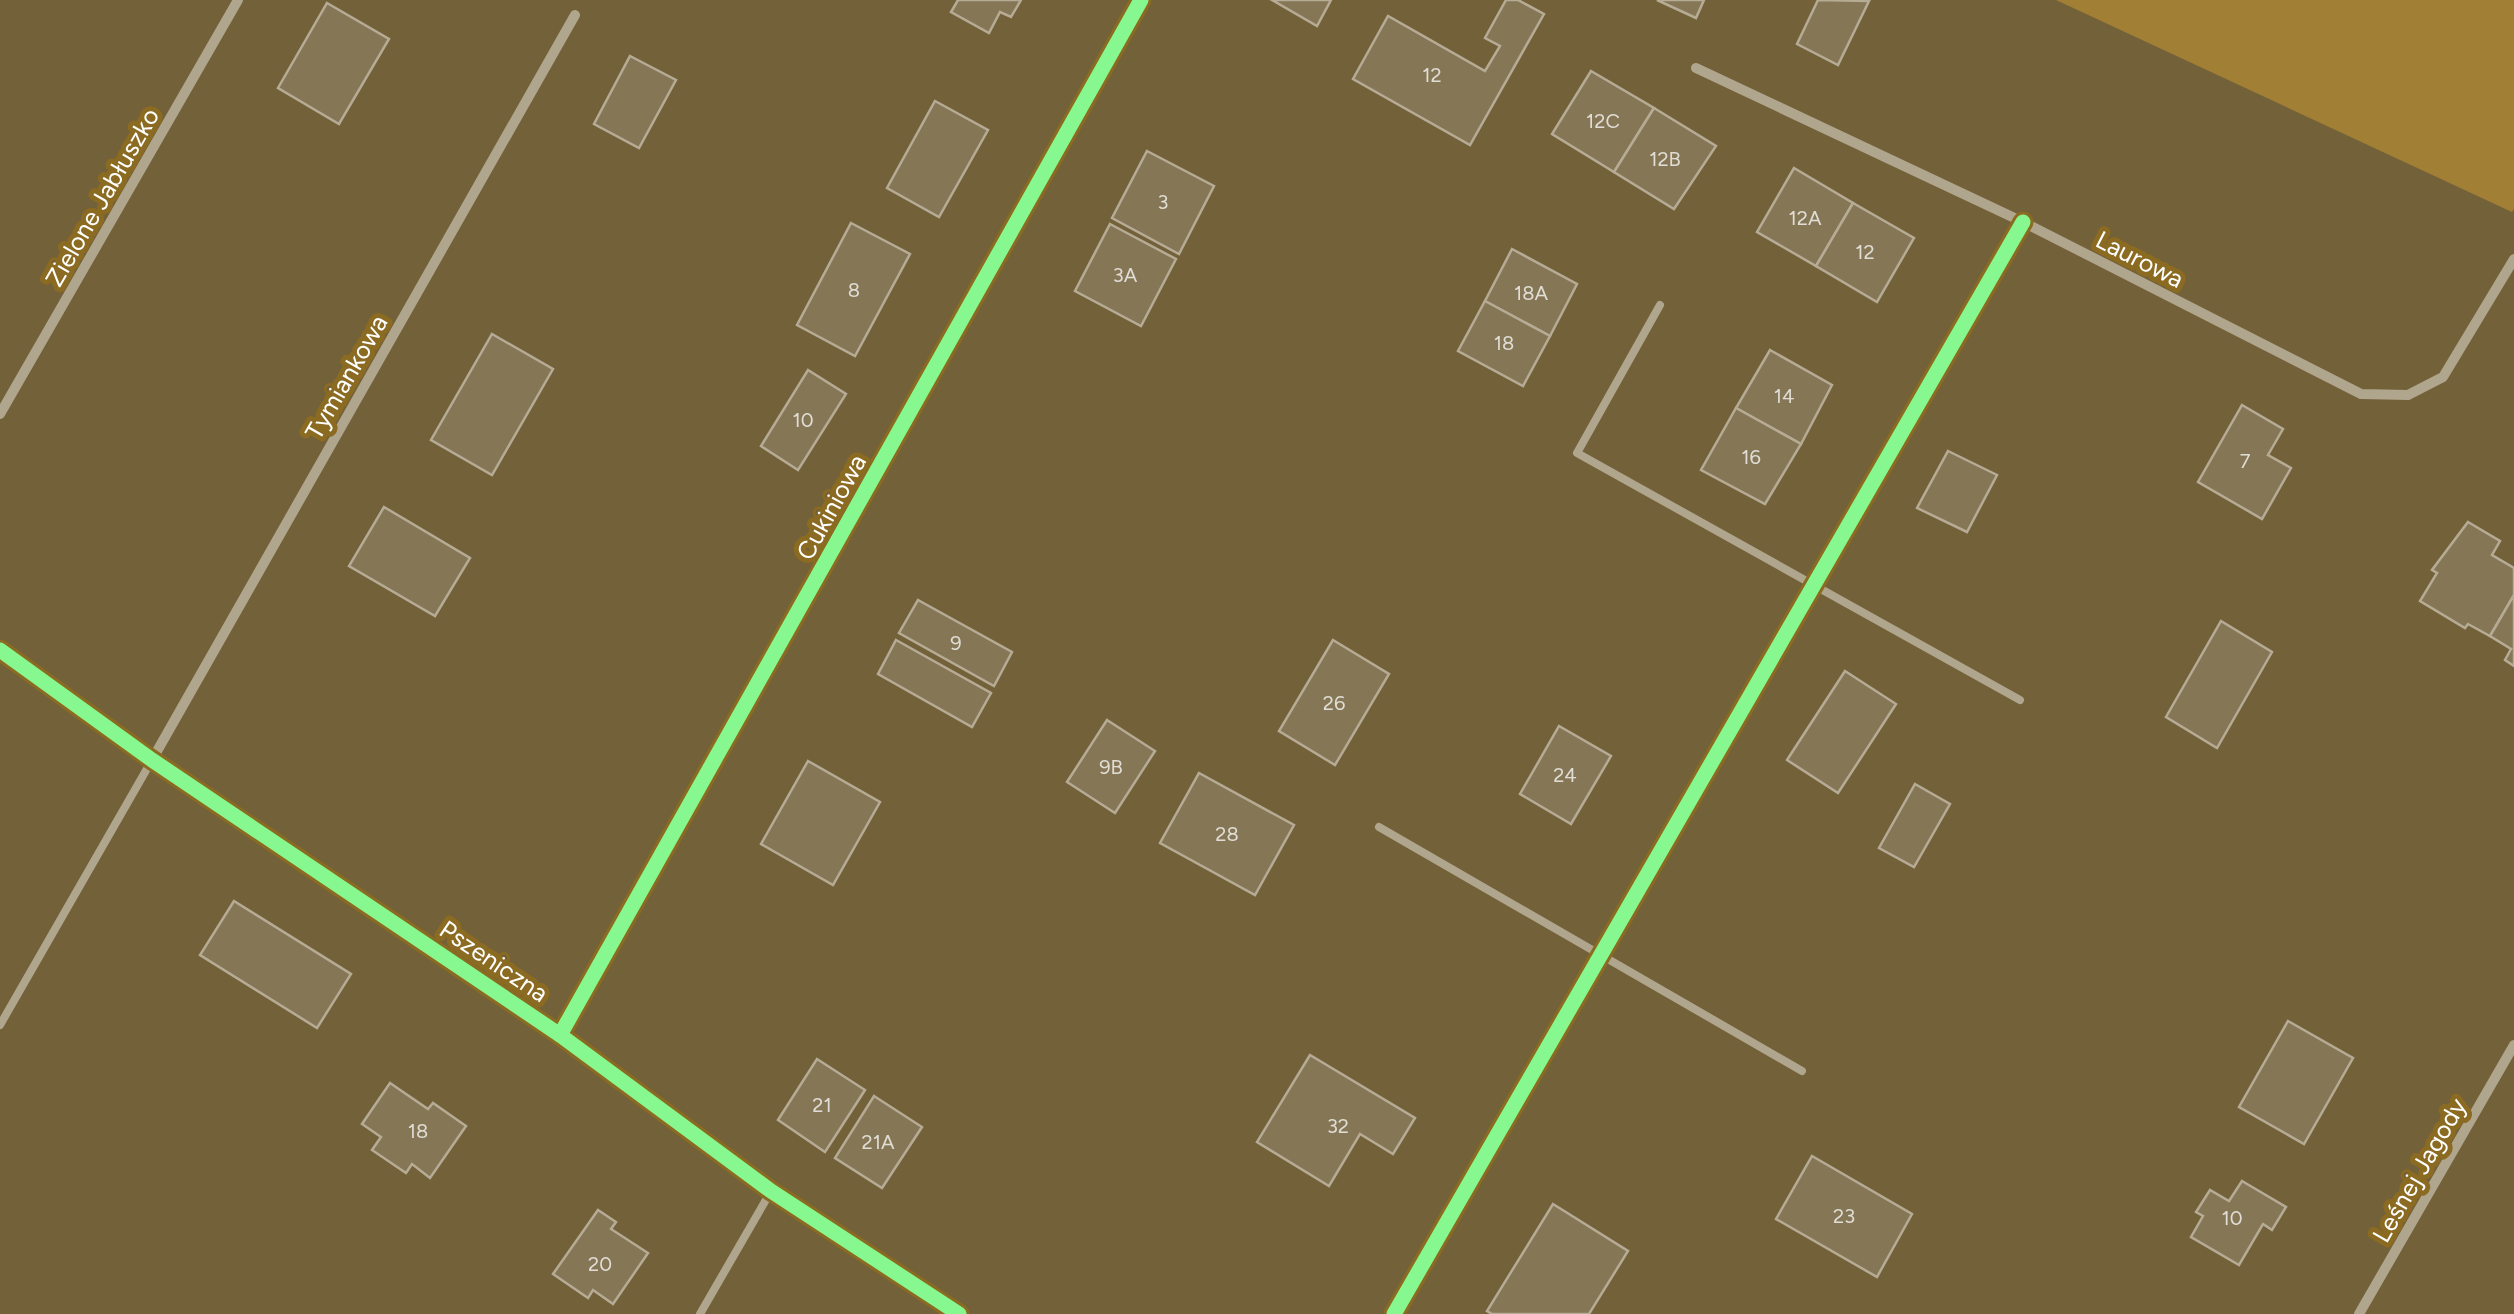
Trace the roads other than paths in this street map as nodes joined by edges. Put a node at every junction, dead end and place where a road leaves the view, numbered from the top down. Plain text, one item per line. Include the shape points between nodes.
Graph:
1 (238, 0) edge
2 (1141, 0) edge
3 (575, 15) dead end
4 (1696, 68) dead end
5 (2023, 222) junction
6 (2514, 259) edge
7 (1660, 305) dead end
8 (0, 414) edge
9 (1813, 584) junction
10 (0, 650) edge
11 (2020, 700) dead end
12 (152, 760) junction
13 (1380, 827) dead end
14 (1601, 954) junction
15 (0, 1025) edge
16 (560, 1035) junction
17 (2514, 1045) edge
18 (1802, 1071) dead end
19 (772, 1191) junction
20 (700, 1314) edge
21 (959, 1314) edge
22 (1394, 1314) edge
23 (2360, 1314) edge

1 - 8 street, Zielone Jabłuszko
2 - 16 street, Cukiniowa
3 - 12 street, Tymiankowa
4 - 5 street, Laurowa
5 - 6 street, Laurowa via 2361,394 2408,395 2442,377
5 - 9 street
7 - 9 lane via 1577,454
9 - 11 lane
9 - 14 street
10 - 12 street, Pszeniczna
12 - 15 lane
12 - 16 street, Pszeniczna
13 - 14 lane
14 - 18 lane
14 - 22 street
16 - 19 street, Pszeniczna
17 - 23 street, Leśnej Jagody
19 - 20 lane
19 - 21 street, Pszeniczna

